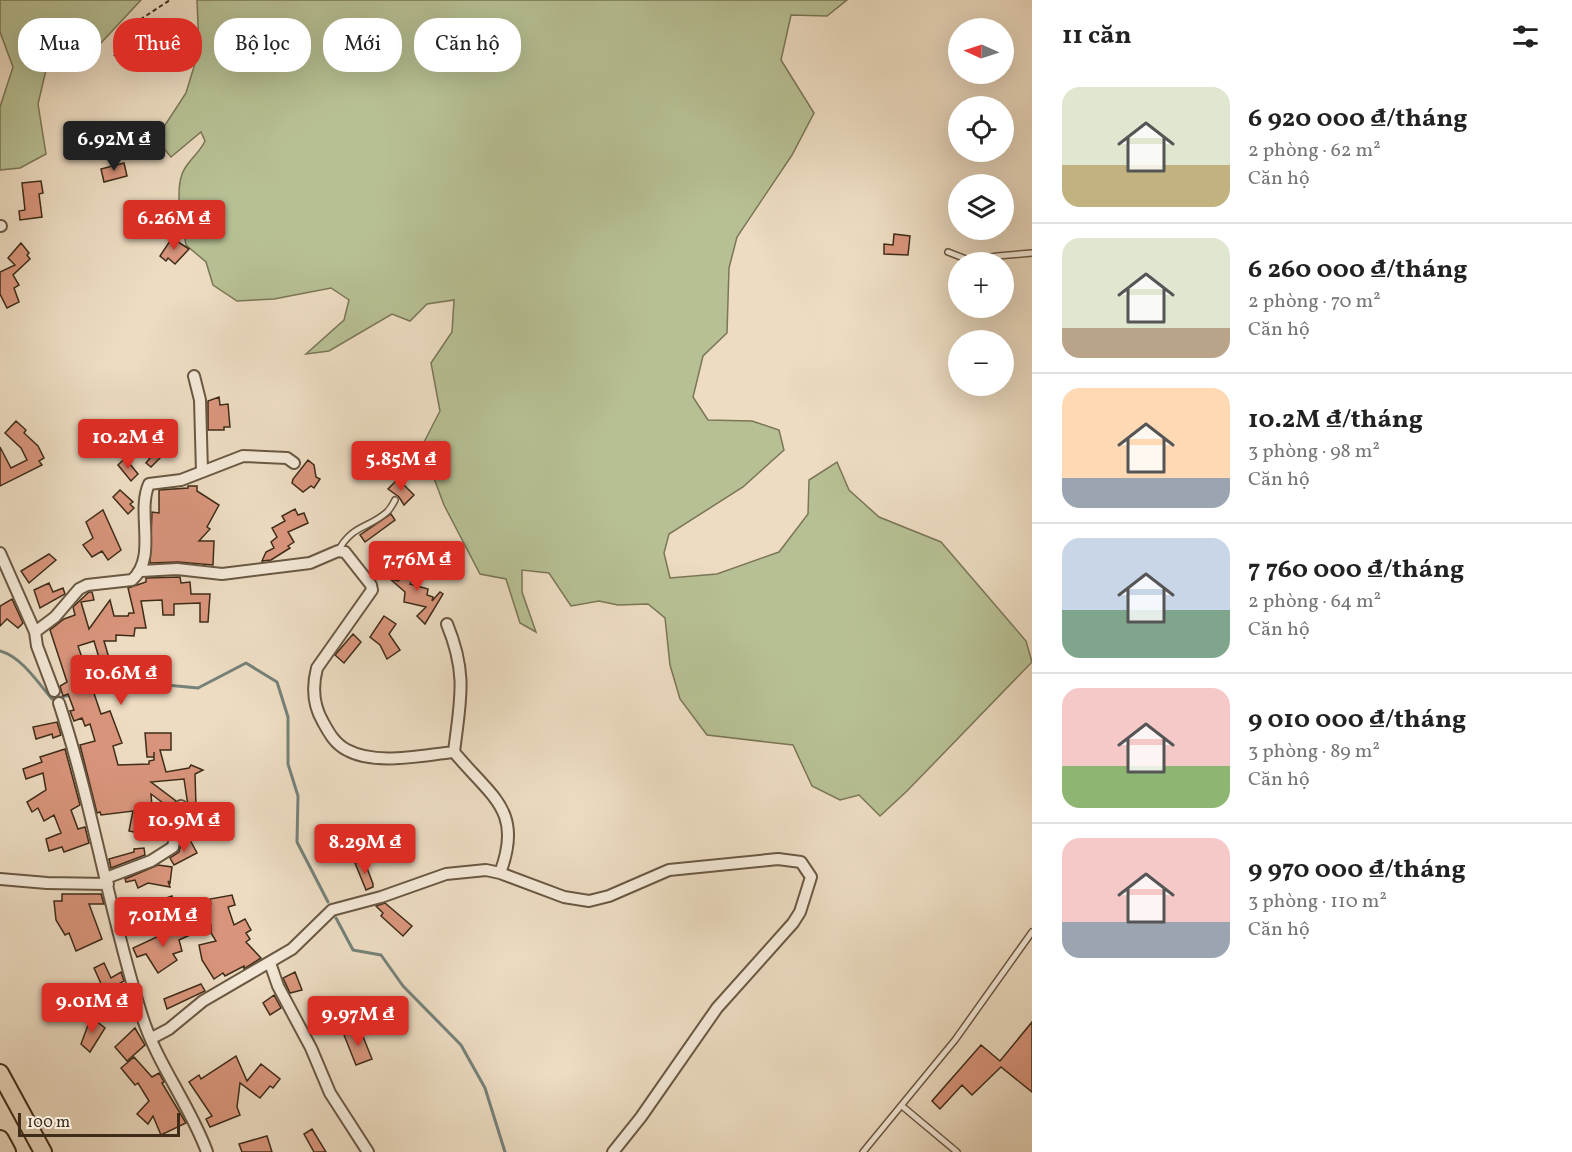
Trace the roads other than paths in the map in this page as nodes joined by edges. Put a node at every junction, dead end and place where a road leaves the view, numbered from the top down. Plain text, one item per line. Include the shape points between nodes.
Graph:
1 (1032, 253) edge
2 (1014, 255) edge
3 (194, 376) dead end
4 (294, 463) dead end
5 (202, 472) junction
6 (395, 500) dead end
7 (338, 551) junction
8 (0, 553) edge
9 (141, 571) junction
10 (447, 624) dead end
11 (35, 632) junction
12 (54, 691) dead end
13 (59, 704) dead end
14 (454, 752) junction
15 (181, 806) dead end
16 (500, 873) junction
17 (0, 879) edge
18 (107, 881) junction
19 (1032, 932) edge
20 (270, 963) junction
21 (152, 1038) junction
22 (0, 1073) edge
23 (902, 1106) junction
24 (0, 1138) edge
25 (365, 1151) edge
26 (7, 1152) edge
27 (43, 1152) edge
28 (207, 1152) edge
29 (613, 1152) edge
30 (863, 1152) edge
31 (957, 1152) edge

1 - 2 lane
3 - 5 street via 200,400
4 - 5 street via 287,458 243,456
5 - 9 street via 181,480 149,484 144,499
6 - 7 lane via 387,512 345,538
7 - 9 street via 310,562 222,574 177,569
7 - 14 street via 345,552 372,590 317,668 313,684 320,717 334,740 365,757
8 - 11 street
9 - 11 street via 132,580 79,589 55,617
10 - 14 street via 462,695
11 - 12 street
13 - 18 street via 80,767
14 - 16 street via 507,817 509,847
15 - 18 street via 173,847
16 - 20 street via 486,870 446,874 332,910 292,949
16 - 29 street via 564,897 589,901 669,870 778,859 801,862 808,869 809,887 793,923 717,1008
17 - 18 street
18 - 21 street via 120,945
19 - 23 lane
20 - 21 street via 203,1001
20 - 25 street via 330,1093
21 - 28 street
22 - 27 main road
23 - 30 lane
23 - 31 lane
24 - 26 main road

